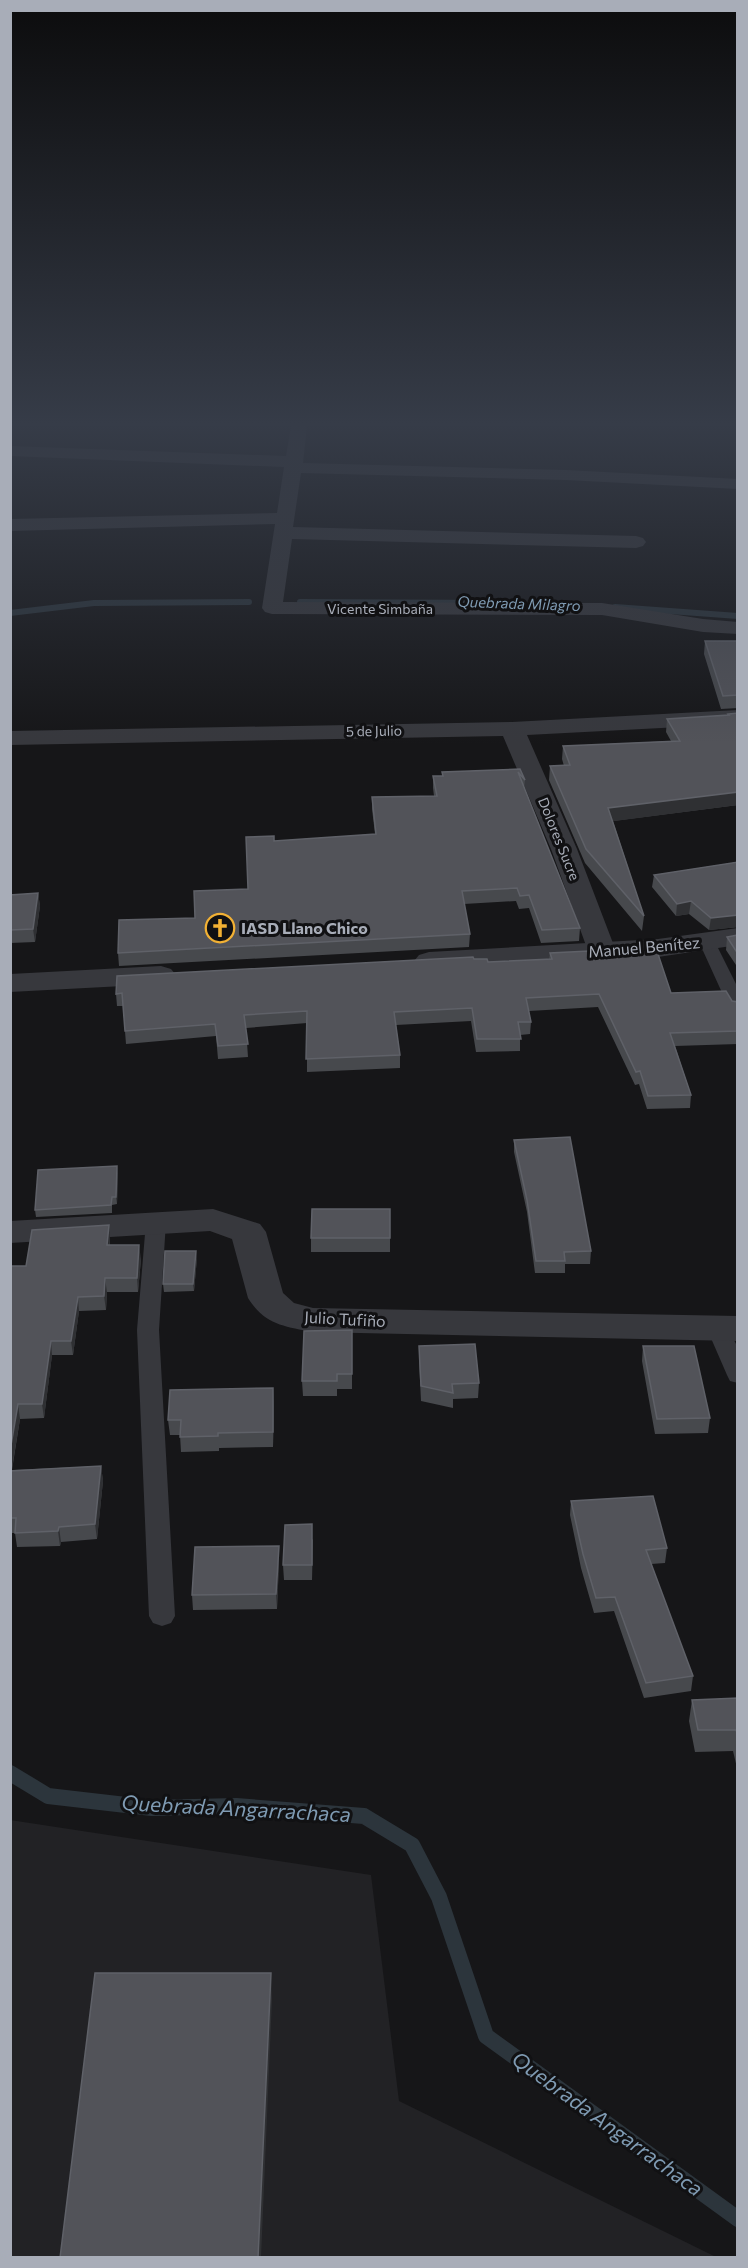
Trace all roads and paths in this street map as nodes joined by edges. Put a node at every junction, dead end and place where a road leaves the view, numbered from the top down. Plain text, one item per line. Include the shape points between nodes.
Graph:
1 (283, 532) edge
2 (412, 532) edge
3 (636, 542) dead end
4 (738, 628) edge
5 (738, 717) edge
6 (512, 729) junction
7 (10, 738) edge
8 (738, 936) edge
9 (707, 942) junction
10 (602, 951) junction
11 (401, 962) edge
12 (188, 974) edge
13 (10, 983) edge
14 (738, 1008) edge
15 (156, 1222) junction
16 (10, 1232) edge
17 (728, 1329) edge
18 (738, 1375) edge
19 (162, 1616) dead end

1 - 4 street, Vicente Simbaña via 273,608 602,609 703,627
2 - 3 street
5 - 6 street, 5 de Julio
6 - 7 street, 5 de Julio
6 - 10 street, Dolores Sucre via 564,849
8 - 9 street, Manuel Benítez
9 - 10 street, Manuel Benítez
9 - 14 lane
10 - 11 street, Manuel Benítez
12 - 13 street
15 - 16 street, Julio Tufiño
15 - 17 street, Julio Tufiño via 213,1220 248,1232 266,1298 282,1313 313,1320
15 - 19 lane via 148,1330
17 - 18 lane

